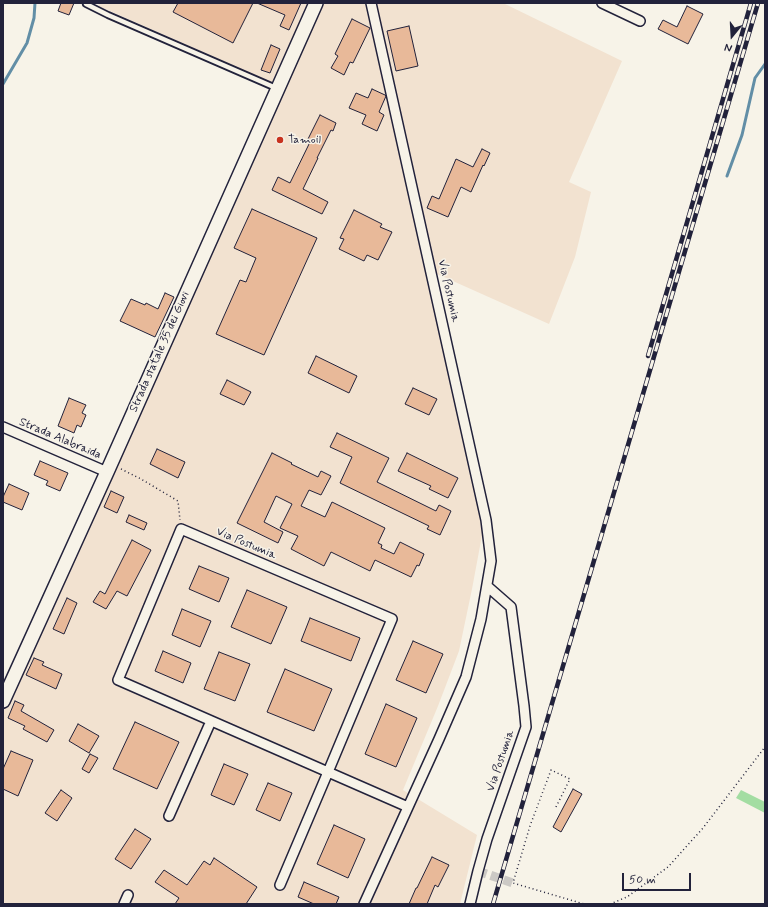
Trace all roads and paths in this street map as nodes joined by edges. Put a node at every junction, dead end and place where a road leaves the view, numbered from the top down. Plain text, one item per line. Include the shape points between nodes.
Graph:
1 (316, 3) edge
2 (371, 3) edge
3 (602, 3) edge
4 (86, 4) dead end
5 (640, 21) dead end
6 (278, 89) junction
7 (3, 428) edge
8 (107, 472) junction
9 (181, 530) junction
10 (487, 586) junction
11 (3, 701) edge
12 (211, 721) junction
13 (765, 747) edge
14 (328, 772) junction
15 (408, 807) junction
16 (556, 807) dead end
17 (169, 816) dead end
18 (280, 885) dead end
19 (364, 904) edge
20 (470, 904) edge
21 (584, 904) edge
22 (610, 904) edge

1 - 6 main road, Strada statale 35 dei Giovi
2 - 10 street, Via Postumia via 486,520 491,561
3 - 5 street
4 - 6 lane
6 - 8 main road, Strada statale 35 dei Giovi
7 - 8 street, Strada Alabraida
8 - 9 path via 118,468 178,501
8 - 11 main road, Strada statale 35 dei Giovi
9 - 12 street via 118,680
9 - 14 street, Via Postumia via 392,619
10 - 15 street, Via Postumia via 466,677
10 - 20 street, Via Postumia via 511,607 526,727 488,839
12 - 14 street
12 - 17 street
13 - 22 path via 703,828 668,867 627,897
14 - 15 street
14 - 18 street, Via Postumia
15 - 19 street, Via Postumia
16 - 21 path via 570,779 550,770 513,883

